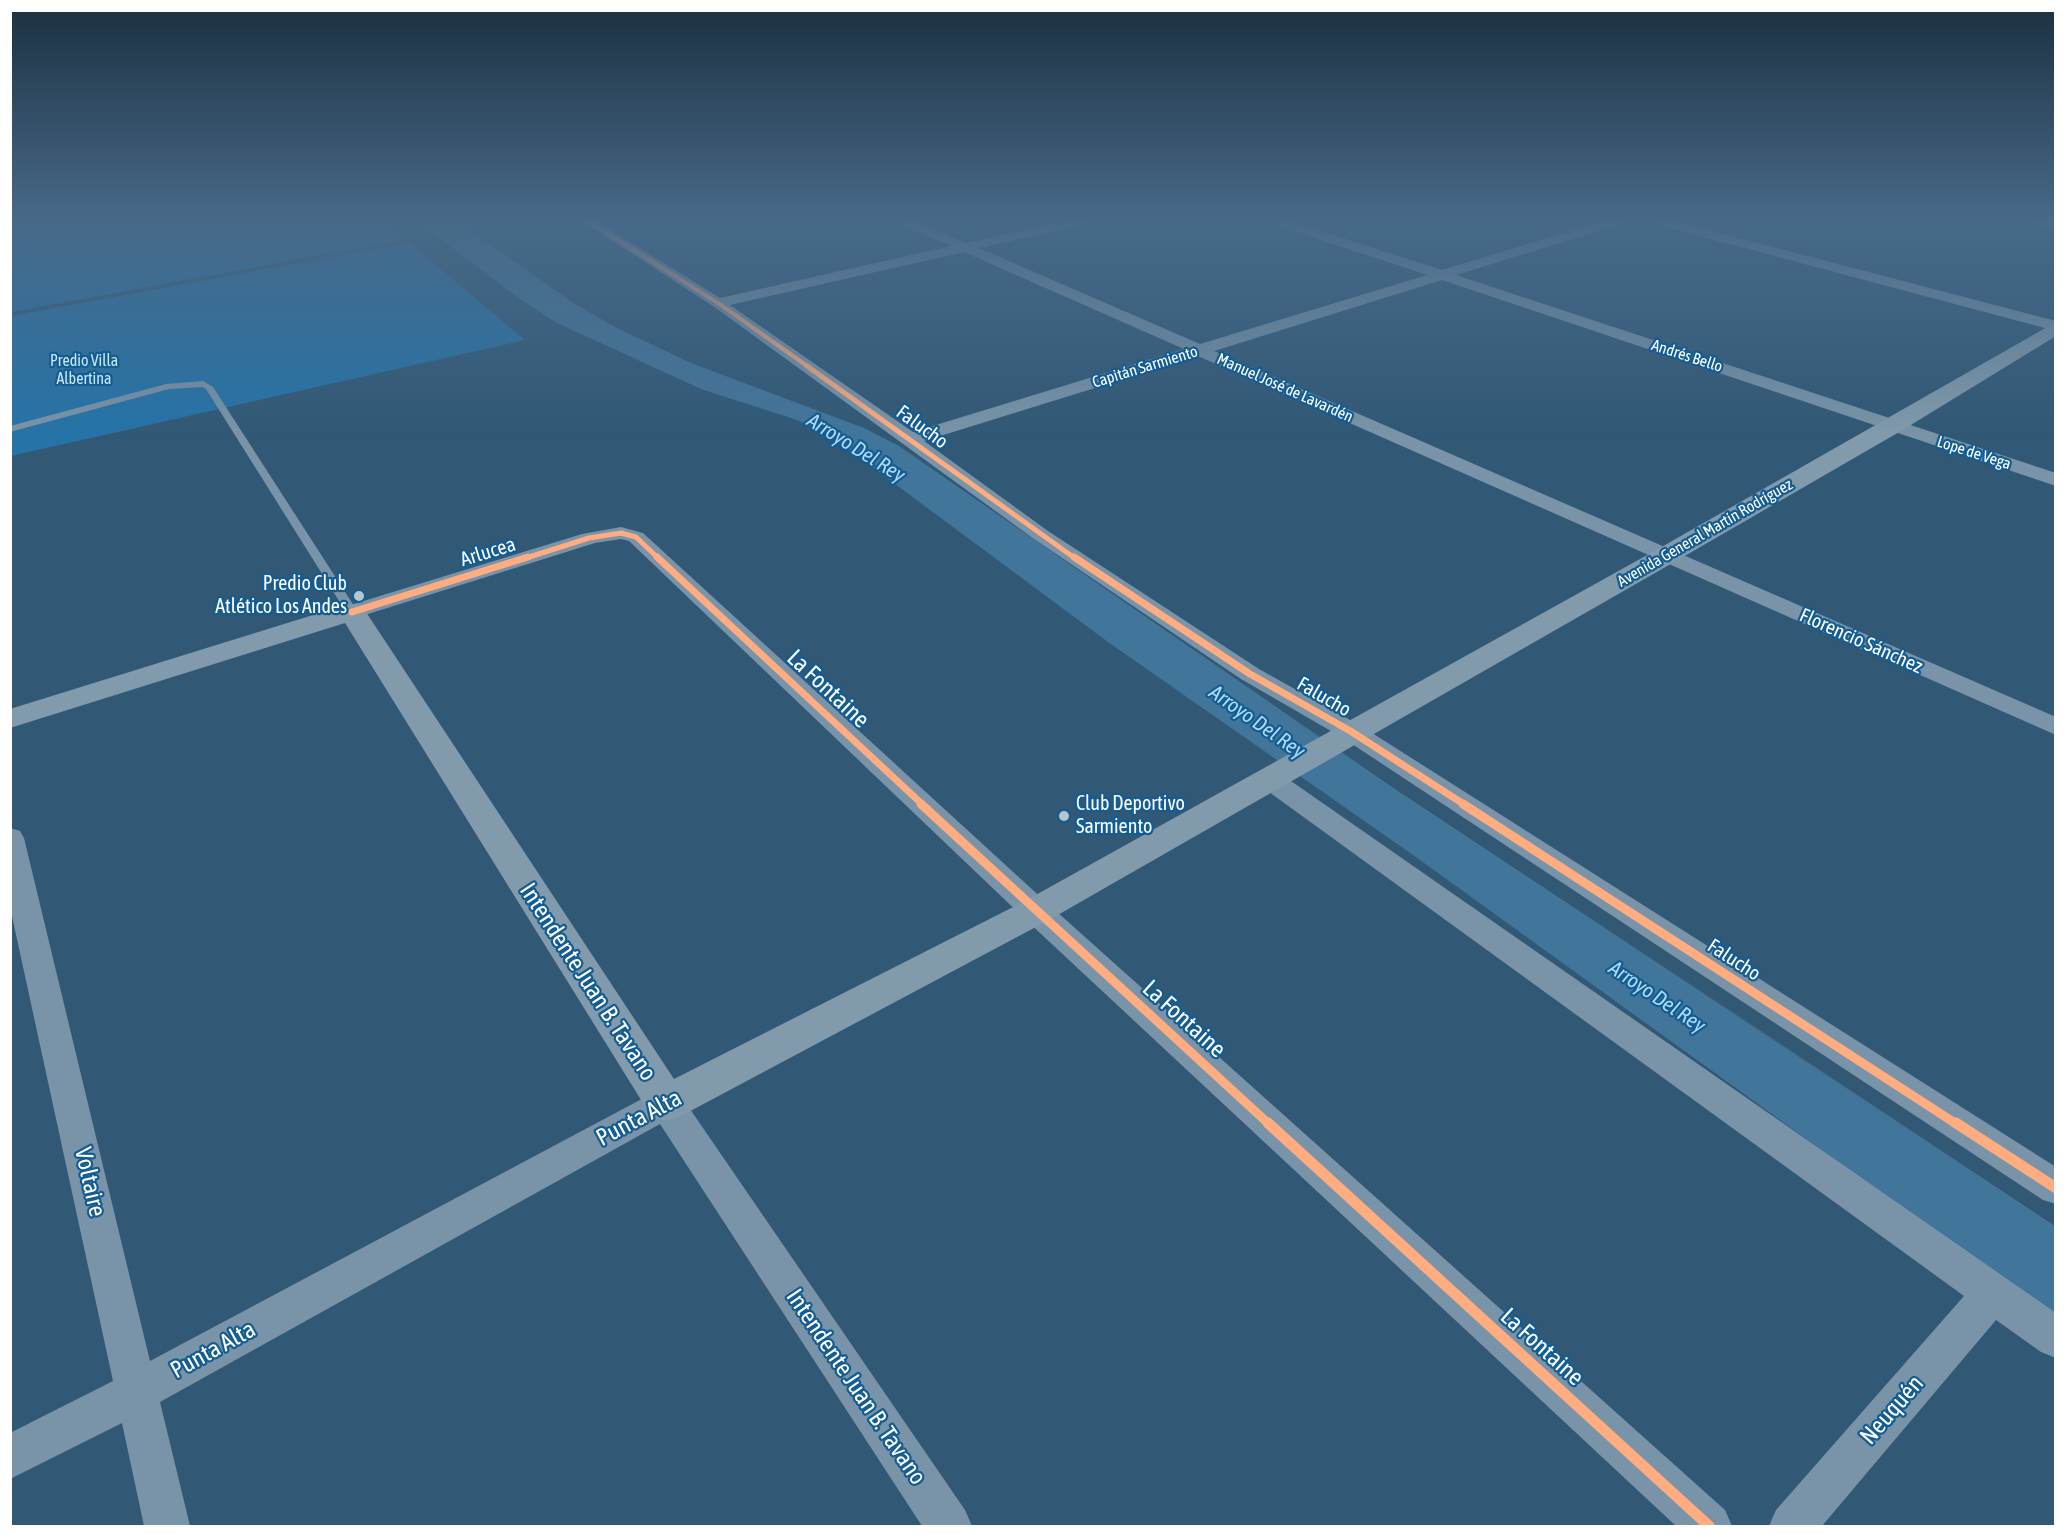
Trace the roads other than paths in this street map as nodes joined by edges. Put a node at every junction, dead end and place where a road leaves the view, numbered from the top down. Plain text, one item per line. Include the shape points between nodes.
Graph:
1 (700, 292) edge
2 (769, 292) edge
3 (1065, 292) edge
4 (1388, 292) edge
5 (1493, 292) edge
6 (1923, 292) edge
7 (718, 303) junction
8 (2055, 327) edge
9 (1198, 350) junction
10 (1893, 426) junction
11 (10, 429) edge
12 (910, 439) junction
13 (2055, 480) edge
14 (636, 537) joint
15 (1667, 555) junction
16 (352, 612) junction
17 (10, 719) edge
18 (2055, 727) edge
19 (1352, 732) junction
20 (1268, 778) junction
21 (10, 838) edge
22 (1036, 911) junction
23 (666, 1103) junction
24 (2055, 1188) edge
25 (1992, 1294) junction
26 (2055, 1338) edge
27 (138, 1391) junction
28 (10, 1457) edge
29 (167, 1527) edge
30 (949, 1527) edge
31 (1709, 1527) edge
32 (1792, 1527) edge

1 - 7 street, Falucho
2 - 7 street
3 - 9 street, Manuel José de Lavardén
4 - 9 street, Capitán Sarmiento
5 - 10 street, Andrés Bello
6 - 8 street
7 - 12 street, Falucho
8 - 10 main road, Avenida General Martín Rodríguez
9 - 12 street, Capitán Sarmiento
9 - 15 street, Manuel José de Lavardén
10 - 13 street, Lope de Vega
10 - 15 main road, Avenida General Martín Rodríguez
11 - 16 lane via 161,388 203,384
12 - 19 street, Falucho via 1041,535 1170,621 1250,674
14 - 16 street, Arlucea via 621,533 597,536
14 - 22 street, La Fontaine
15 - 18 street, Florencio Sánchez
15 - 19 main road, Avenida General Martín Rodríguez
16 - 17 main road, Arlucea
16 - 23 main road, Intendente Juan B. Tavano
19 - 20 main road, Avenida General Martín Rodríguez
19 - 24 street, Falucho
20 - 22 main road, Punta Alta
20 - 25 street
21 - 27 street, Voltaire
22 - 23 main road, Punta Alta
22 - 31 street, La Fontaine
23 - 27 street, Punta Alta
23 - 30 street, Intendente Juan B. Tavano
25 - 26 street
25 - 32 street, Neuquén
27 - 28 street, Punta Alta
27 - 29 street, Voltaire

